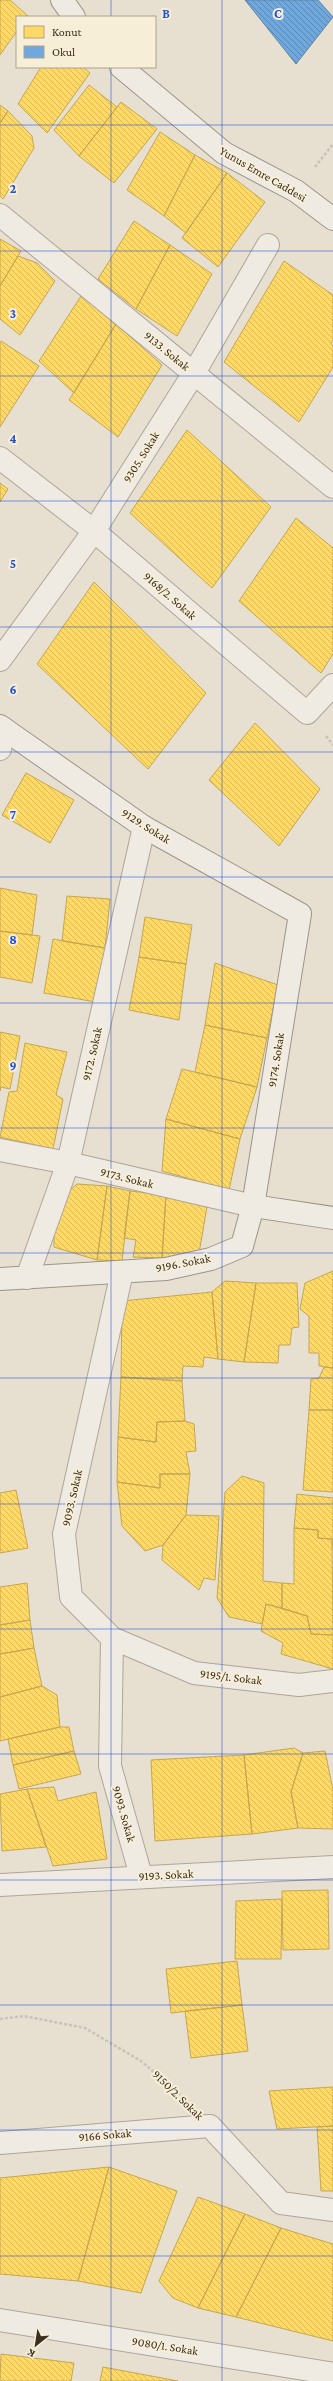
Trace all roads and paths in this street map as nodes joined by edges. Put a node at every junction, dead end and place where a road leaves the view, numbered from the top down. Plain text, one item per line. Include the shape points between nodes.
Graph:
1 (62, 0) edge
2 (73, 16) edge
3 (122, 68) edge
4 (0, 215) edge
5 (333, 219) edge
6 (268, 245) dead end
7 (194, 373) junction
8 (0, 458) edge
9 (333, 487) edge
10 (94, 531) junction
11 (0, 660) edge
12 (333, 685) edge
13 (1, 735) edge
14 (144, 827) junction
15 (300, 914) joint
16 (0, 1150) edge
17 (68, 1163) junction
18 (253, 1206) junction
19 (333, 1218) edge
20 (122, 1272) junction
21 (27, 1278) junction
22 (0, 1279) edge
23 (112, 1638) junction
24 (333, 1681) edge
25 (333, 1867) edge
26 (141, 1876) junction
27 (0, 1885) edge
28 (0, 2019) edge
29 (210, 2126) junction
30 (0, 2143) edge
31 (333, 2210) edge
32 (0, 2320) edge
33 (330, 2373) edge

1 - 2 street
3 - 5 street, Yunus Emre Caddesi via 224,153 296,191
4 - 7 street, 9133. Sokak
6 - 7 street, 9305. Sokak
7 - 9 street, 9133. Sokak
7 - 10 street, 9305. Sokak
8 - 10 street, 9168/2. Sokak
10 - 11 street, 9305. Sokak
10 - 12 street, 9168/2. Sokak via 308,714
13 - 14 street, 9129. Sokak
14 - 15 street, 9129. Sokak
14 - 17 street, 9172. Sokak
15 - 18 street, 9174. Sokak
16 - 17 street, 9173. Sokak
17 - 18 street, 9173. Sokak
17 - 21 street, 9172. Sokak
18 - 19 street
18 - 20 street, 9196. Sokak via 242,1246 211,1259 166,1269
20 - 21 street, 9196. Sokak
20 - 23 street, 9093. Sokak via 64,1534 71,1597
21 - 22 street, 9196. Sokak
23 - 24 street, 9195/1. Sokak via 194,1673 299,1685
23 - 26 street, 9093. Sokak via 110,1766
25 - 26 street, 9193. Sokak
26 - 27 street, 9193. Sokak
28 - 29 path, 9150/2. Sokak via 24,2016 85,2028 141,2061 178,2092
29 - 30 street, 9166 Sokak
29 - 31 street, 9150/2. Sokak via 281,2203
32 - 33 street, 9080/1. Sokak

